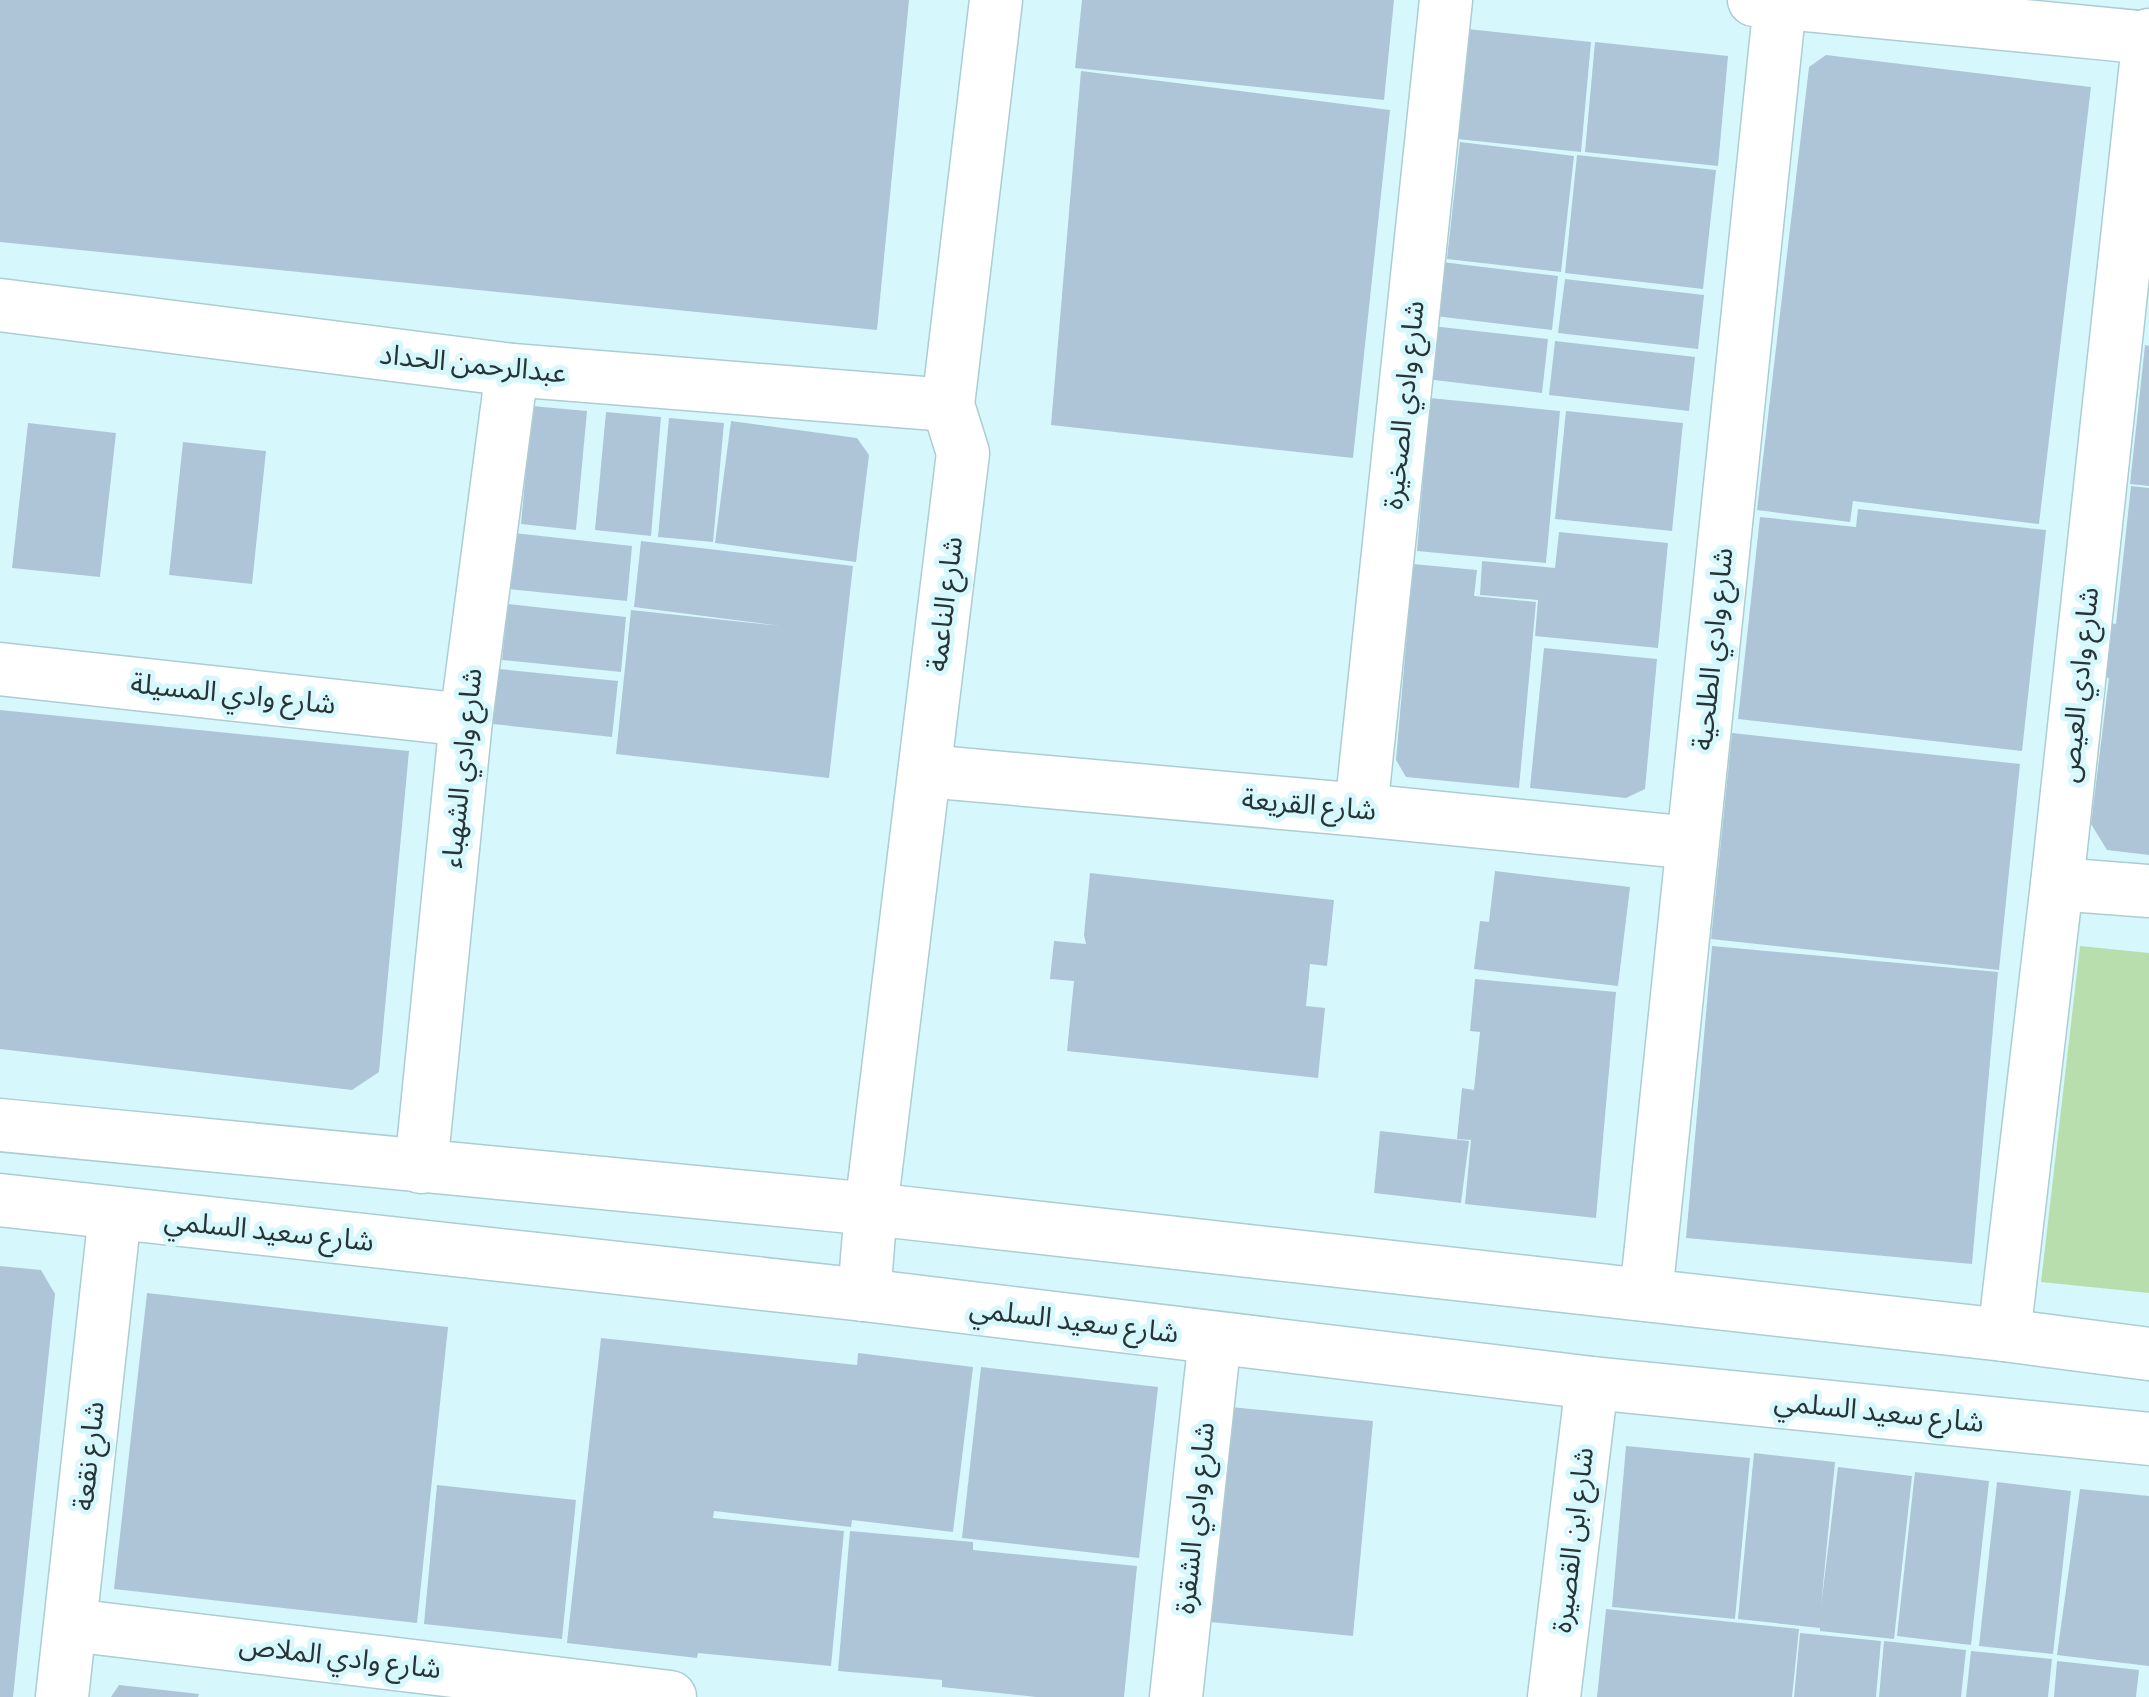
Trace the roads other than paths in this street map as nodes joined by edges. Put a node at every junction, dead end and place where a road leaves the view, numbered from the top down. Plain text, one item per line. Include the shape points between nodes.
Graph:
1 (996, 0) edge
2 (1446, 0) edge
3 (1767, 1) edge
4 (2149, 37) edge
5 (0, 305) edge
6 (512, 370) junction
7 (948, 405) junction
8 (0, 668) edge
9 (466, 720) junction
10 (926, 771) junction
11 (1361, 810) junction
12 (1692, 843) junction
13 (2057, 884) junction
14 (2149, 891) edge
15 (0, 1125) edge
16 (68, 1132) junction
17 (421, 1166) junction
18 (0, 1200) edge
19 (58, 1207) junction
20 (871, 1209) junction
21 (115, 1214) junction
22 (864, 1295) junction
23 (1646, 1295) junction
24 (2004, 1335) junction
25 (1214, 1338) junction
26 (2149, 1354) edge
27 (1592, 1383) junction
28 (2149, 1439) edge
29 (70, 1625) junction
30 (62, 1697) edge
31 (670, 1697) edge
32 (1176, 1697) edge
33 (1554, 1697) edge

1 - 7 street, شارع الناعمة
2 - 11 street, شارع وادي الصخيرة
3 - 4 street
3 - 12 street, شارع وادي الطلحية
4 - 13 street, شارع وادي العيص
5 - 6 street, عبدالرحمن الحداد
6 - 7 street, عبدالرحمن الحداد
6 - 9 street, شارع وادي الشهباء
7 - 10 street, شارع الناعمة via 962,453
8 - 9 street, شارع وادي المسيلة
9 - 17 street, شارع وادي الشهباء
10 - 11 street, شارع القريعة
10 - 20 street, شارع الناعمة
11 - 12 street, شارع القريعة
12 - 23 street, شارع وادي الطلحية
13 - 14 street
13 - 24 street, شارع وادي العيص
15 - 16 street
16 - 17 street
16 - 19 street
17 - 20 street
18 - 19 street, شارع سعيد السلمي
19 - 21 street, شارع سعيد السلمي
20 - 22 street, شارع الناعمة
20 - 23 street
21 - 22 street, شارع سعيد السلمي
21 - 29 street, شارع نقعة
22 - 25 street, شارع سعيد السلمي
23 - 24 street
24 - 26 street
25 - 27 street, شارع سعيد السلمي
25 - 32 street, شارع وادي الشقرة
27 - 28 street, شارع سعيد السلمي
27 - 33 street, شارع ابن القصيرة
29 - 30 street, شارع نقعة
29 - 31 street, شارع وادي الملاص

